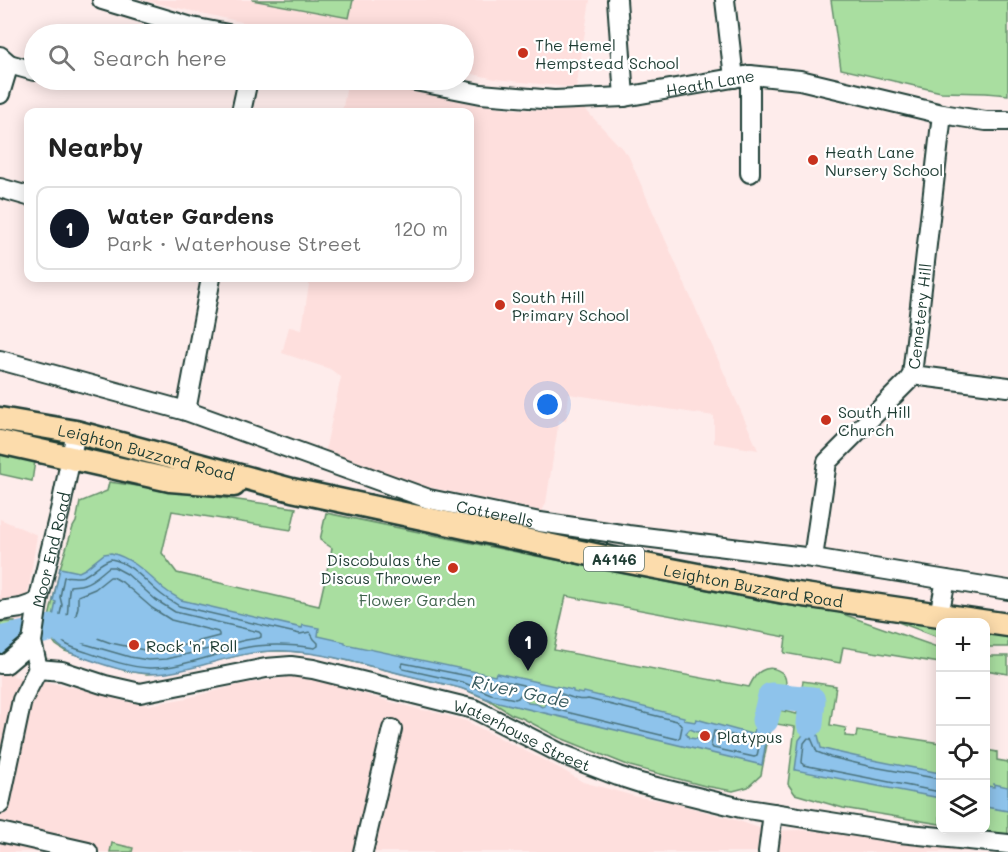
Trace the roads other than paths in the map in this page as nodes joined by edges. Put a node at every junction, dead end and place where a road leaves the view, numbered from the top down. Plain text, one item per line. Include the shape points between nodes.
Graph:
1 (102, 0) edge
2 (617, 0) edge
3 (725, 0) edge
4 (182, 24) edge
5 (4, 60) edge
6 (24, 67) edge
7 (742, 77) junction
8 (246, 90) edge
9 (461, 90) edge
10 (0, 94) edge
11 (624, 97) junction
12 (242, 108) edge
13 (942, 114) junction
14 (1008, 122) edge
15 (750, 173) dead end
16 (0, 188) edge
17 (24, 195) edge
18 (210, 282) edge
19 (0, 360) edge
20 (912, 375) junction
21 (1008, 387) edge
22 (186, 411) junction
23 (0, 419) edge
24 (76, 432) junction
25 (0, 442) edge
26 (71, 457) junction
27 (292, 490) junction
28 (813, 558) junction
29 (946, 580) junction
30 (1008, 590) edge
31 (38, 602) junction
32 (0, 611) edge
33 (939, 615) junction
34 (1008, 625) edge
35 (32, 642) junction
36 (0, 664) edge
37 (38, 669) junction
38 (392, 729) dead end
39 (0, 804) edge
40 (773, 813) junction
41 (0, 832) edge
42 (1008, 844) edge
43 (88, 852) edge
44 (363, 852) edge
45 (768, 852) edge

1 - 4 street
2 - 11 street
3 - 7 street
5 - 6 street
5 - 10 street
7 - 11 street, Heath Lane
7 - 13 street, Heath Lane via 800,80
7 - 15 street
8 - 12 street
9 - 11 street, Heath Lane via 554,100
13 - 14 street, Heath Lane
13 - 20 street, Cemetery Hill
16 - 17 street
18 - 22 street
19 - 22 street, Cotterells
20 - 21 street
20 - 28 street, Cemetery Hill via 826,462
22 - 28 street, Cotterells via 429,499 540,522
23 - 24 main road, Leighton Buzzard Road / A4146
24 - 26 street, Moor End Road
24 - 27 main road, Leighton Buzzard Road / A4146
25 - 26 main road, Leighton Buzzard Road / A4146
26 - 27 main road, Leighton Buzzard Road / A4146 via 170,480
26 - 31 street, Moor End Road
27 - 33 main road, Leighton Buzzard Road / A4146 via 790,593
28 - 29 street, Cotterells
29 - 30 street, Cotterells
29 - 33 street
31 - 32 street
31 - 35 street, Moor End Road
33 - 34 main road, Leighton Buzzard Road / A4146
35 - 36 street via 6,664
35 - 37 street, Moor End Road
37 - 39 street via 22,700
37 - 40 street, Waterhouse Street via 62,671 140,693 267,668 313,669 474,709 564,755 629,780
38 - 44 street
40 - 42 street, Waterhouse Street via 900,833
40 - 45 street
41 - 43 street

